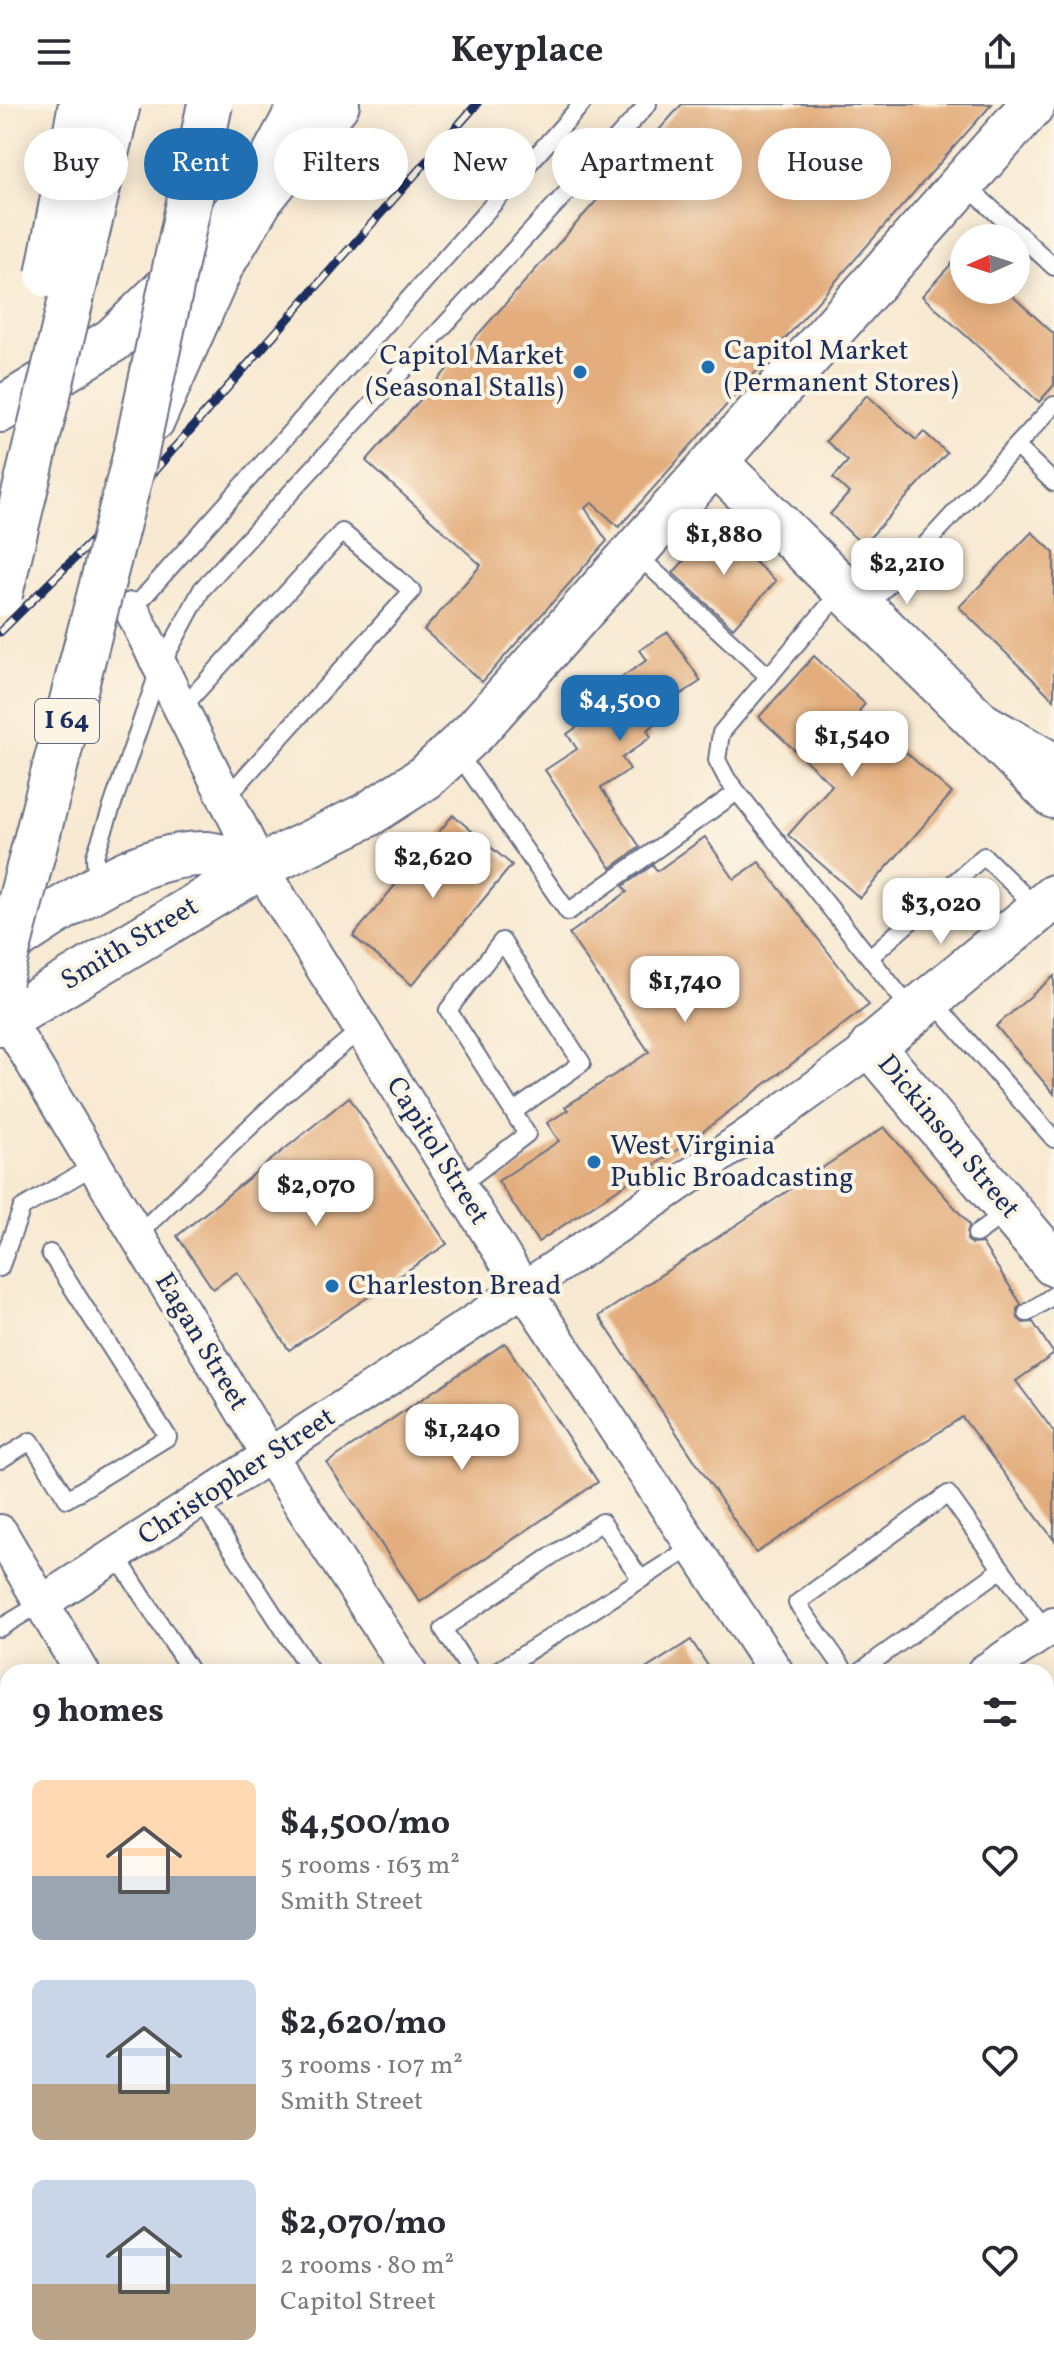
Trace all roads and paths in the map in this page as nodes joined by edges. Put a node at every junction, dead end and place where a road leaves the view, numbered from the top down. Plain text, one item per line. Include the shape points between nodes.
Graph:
1 (81, 104) edge
2 (118, 104) edge
3 (210, 104) edge
4 (302, 104) edge
5 (337, 104) edge
6 (582, 104) edge
7 (648, 104) edge
8 (1033, 104) edge
9 (963, 181) junction
10 (1054, 267) edge
11 (1054, 405) edge
12 (0, 410) edge
13 (1018, 448) junction
14 (134, 461) junction
15 (715, 462) junction
16 (1054, 483) edge
17 (16, 534) junction
18 (635, 553) junction
19 (0, 594) edge
20 (853, 600) junction
21 (132, 610) joint
22 (160, 667) junction
23 (769, 677) junction
24 (181, 709) junction
25 (986, 727) junction
26 (455, 750) junction
27 (1054, 766) edge
28 (737, 792) junction
29 (1054, 796) edge
30 (226, 798) junction
31 (260, 867) junction
32 (96, 888) junction
33 (1046, 903) edge
34 (0, 949) edge
35 (870, 957) junction
36 (923, 1006) junction
37 (2, 1007) edge
38 (361, 1029) junction
39 (872, 1047) junction
40 (513, 1112) junction
41 (1054, 1139) edge
42 (95, 1165) junction
43 (459, 1186) junction
44 (137, 1235) junction
45 (50, 1253) dead end
46 (1054, 1264) edge
47 (0, 1268) edge
48 (525, 1291) junction
49 (1054, 1295) edge
50 (1027, 1313) dead end
51 (270, 1456) junction
52 (0, 1460) edge
53 (200, 1500) junction
54 (0, 1532) edge
55 (695, 1545) junction
56 (116, 1555) junction
57 (1002, 1569) junction
58 (640, 1578) junction
59 (40, 1604) junction
60 (0, 1628) edge
61 (1050, 1628) edge
62 (77, 1664) edge
63 (186, 1664) edge
64 (306, 1664) edge
65 (404, 1664) edge
66 (466, 1664) edge
67 (508, 1664) edge
68 (771, 1664) edge
69 (840, 1664) edge
70 (870, 1664) edge
71 (996, 1664) edge

1 - 17 main road, bridge via 22,412
2 - 17 main road, bridge
3 - 14 main road, I 64, bridge
4 - 12 main road via 259,183 198,257 113,340
5 - 14 main road, bridge via 261,199 221,266
6 - 21 lane
7 - 22 lane via 202,589
8 - 9 main road, Smith Street
9 - 10 lane
9 - 15 main road, Smith Street
11 - 13 lane
13 - 16 lane
13 - 20 lane
14 - 37 main road, I 64, bridge
15 - 18 main road, Smith Street
15 - 20 main road
17 - 19 main road, bridge
18 - 23 lane
18 - 26 main road, Smith Street
20 - 23 lane
20 - 25 main road
21 - 22 street, Capitol Street
22 - 24 street, Capitol Street
22 - 32 lane via 95,856
23 - 28 lane via 721,733 716,749
24 - 30 street, Capitol Street
24 - 30 lane via 342,532 412,591
25 - 27 main road
25 - 29 main road
26 - 28 lane via 568,912
26 - 31 main road, Smith Street via 426,777 367,815
28 - 35 lane
30 - 31 street, Capitol Street
31 - 32 main road, Smith Street via 206,854 160,860
31 - 37 main road, Smith Street
31 - 38 street, Capitol Street
32 - 34 main road, Smith Street
33 - 35 lane via 984,856
33 - 36 main road, Christopher Street
35 - 36 lane
36 - 39 main road, Christopher Street
36 - 41 lane
37 - 42 street, Eagan Street
38 - 43 street, Capitol Street
38 - 44 lane via 280,1098
39 - 46 main road, Dickinson Street via 992,1222
39 - 48 street, Christopher Street
40 - 40 lane via 582,1063 502,941 448,1010
40 - 43 lane via 527,1134
42 - 44 street, Eagan Street
42 - 47 lane via 22,1208
43 - 48 street, Capitol Street
44 - 51 street, Eagan Street
45 - 52 lane via 168,1437 67,1499 31,1441
48 - 51 street, Christopher Street
48 - 55 street, Capitol Street
49 - 50 lane
51 - 53 street, Christopher Street
51 - 65 street, Eagan Street
53 - 56 street, Christopher Street
53 - 64 lane
54 - 59 street
55 - 58 lane
55 - 68 street, Capitol Street
56 - 59 street, Christopher Street
56 - 63 lane
57 - 61 lane
57 - 69 lane via 948,1494 797,1603
57 - 70 lane
58 - 66 lane via 602,1522 443,1629
58 - 67 lane
59 - 60 lane
59 - 62 street
61 - 71 street

